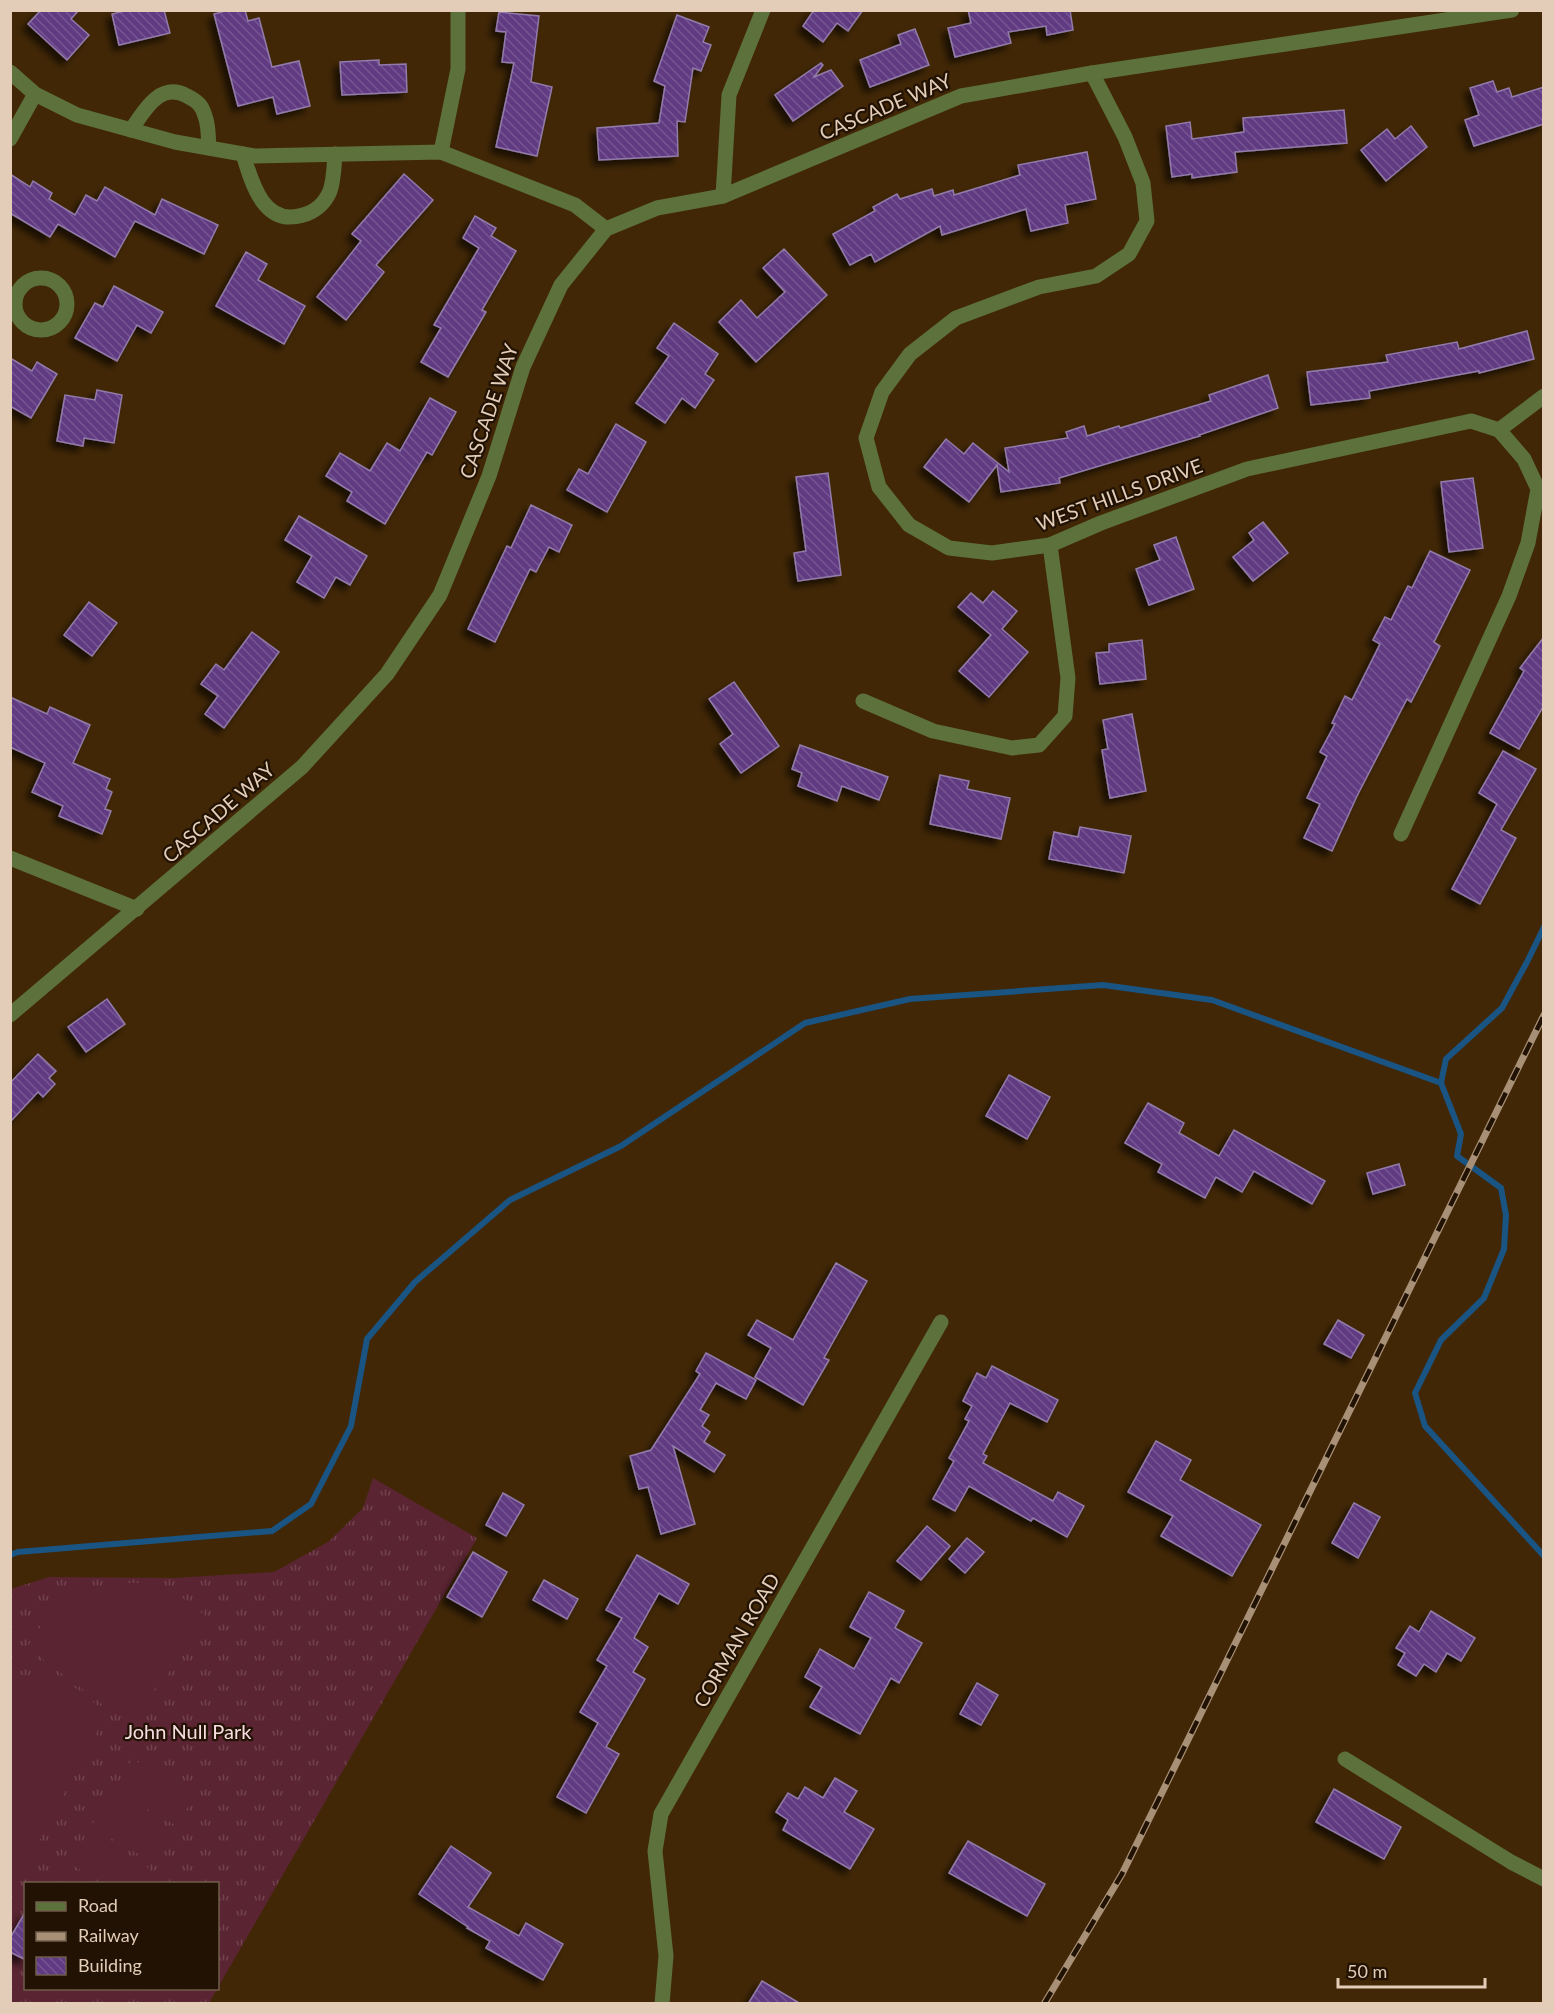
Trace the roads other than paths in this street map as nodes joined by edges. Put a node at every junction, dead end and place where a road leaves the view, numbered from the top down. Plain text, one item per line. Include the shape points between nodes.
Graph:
1 (458, 10) edge
2 (763, 10) edge
3 (1512, 10) edge
4 (10, 72) edge
5 (1092, 73) junction
6 (35, 94) junction
7 (131, 130) junction
8 (10, 138) edge
9 (209, 148) junction
10 (441, 152) junction
11 (243, 154) junction
12 (335, 154) junction
13 (723, 196) junction
14 (606, 229) junction
15 (1544, 396) edge
16 (1499, 430) junction
17 (1050, 545) junction
18 (863, 701) dead end
19 (1401, 834) dead end
20 (10, 858) edge
21 (137, 909) junction
22 (10, 1016) edge
23 (941, 1322) dead end
24 (1345, 1759) dead end
25 (1544, 1879) edge
26 (662, 2004) edge

1 - 10 street via 458,69
2 - 13 street via 729,95
3 - 5 street, CASCADE WAY
4 - 6 street
5 - 13 street, CASCADE WAY via 961,96
5 - 17 street, WEST HILLS DRIVE via 1125,136 1143,183 1147,221 1129,254 1096,276 1039,287 956,318 910,354 882,392 866,438 879,487 909,525 949,548 992,553
6 - 7 street via 77,115
6 - 8 street
7 - 9 street
7 - 9 street via 148,104 165,92 180,92 199,103 206,118
9 - 11 street
10 - 12 street
10 - 14 street via 575,205
11 - 12 street
11 - 12 street via 254,188 273,213 291,219 315,212 330,191
13 - 14 street, CASCADE WAY via 657,208
14 - 21 street, CASCADE WAY via 561,285 523,367 489,476 440,595 387,674 302,767
15 - 16 street
16 - 17 street, WEST HILLS DRIVE via 1471,421 1247,469
16 - 19 street via 1524,459 1538,489 1528,543 1509,596
17 - 18 street via 1068,678 1065,716 1039,745 1012,748 933,731
20 - 21 street
21 - 22 street, CASCADE WAY
23 - 26 street, CORMAN ROAD via 661,1814 655,1851 666,1956
24 - 25 street

